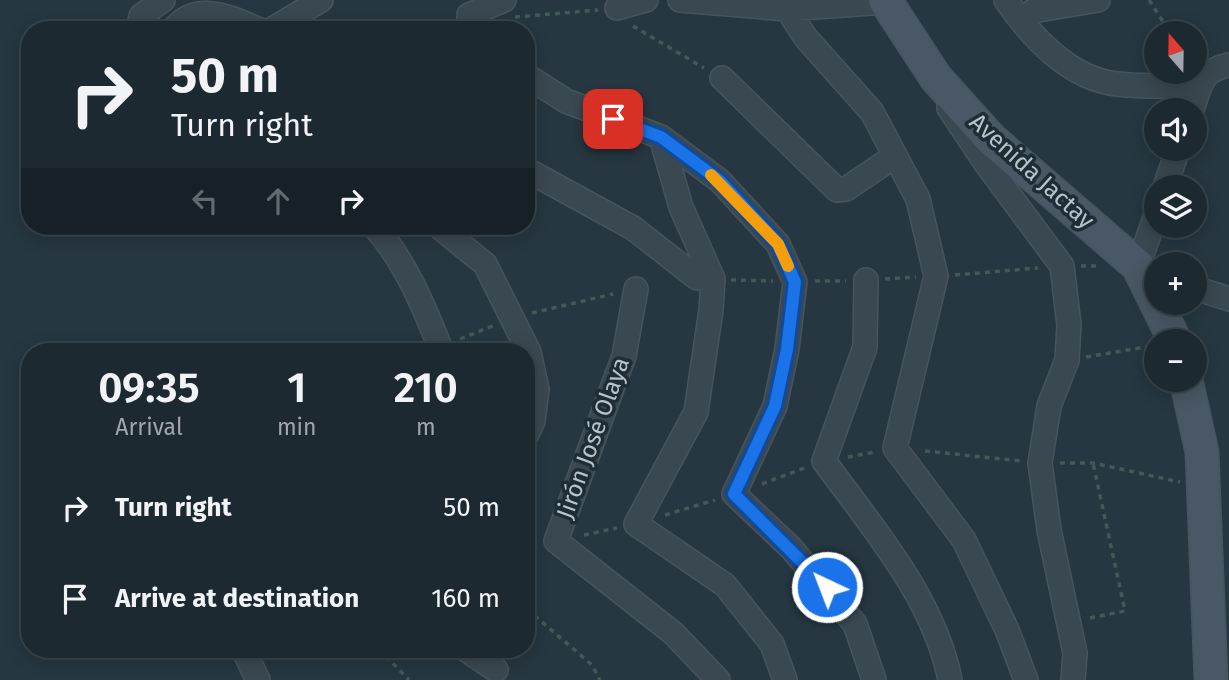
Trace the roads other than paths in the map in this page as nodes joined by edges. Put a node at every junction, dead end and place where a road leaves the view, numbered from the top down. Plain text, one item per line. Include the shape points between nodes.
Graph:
1 (163, 0) edge
2 (320, 0) edge
3 (503, 0) edge
4 (646, 0) edge
5 (680, 0) edge
6 (1006, 0) edge
7 (1098, 0) edge
8 (886, 1) edge
9 (617, 8) road end
10 (787, 9) junction
11 (1032, 11) dead end
12 (140, 21) edge
13 (185, 21) edge
14 (239, 21) edge
15 (286, 21) edge
16 (469, 21) edge
17 (1229, 65) edge
18 (722, 78) road end
19 (936, 78) junction
20 (535, 81) edge
21 (1198, 91) edge
22 (661, 137) junction
23 (895, 156) junction
24 (535, 174) edge
25 (382, 235) edge
26 (449, 235) edge
27 (1148, 238) edge
28 (1138, 267) junction
29 (697, 278) dead end
30 (866, 280) dead end
31 (636, 289) dead end
32 (1207, 292) edge
33 (1229, 299) edge
34 (1169, 329) edge
35 (438, 343) edge
36 (524, 343) edge
37 (535, 380) edge
38 (1189, 392) edge
39 (535, 405) edge
40 (247, 658) edge
41 (478, 658) edge
42 (496, 670) dead end
43 (258, 680) edge
44 (718, 680) edge
45 (785, 680) edge
46 (874, 680) edge
47 (950, 680) edge
48 (1026, 680) edge
49 (1073, 680) edge
50 (1211, 680) edge

1 - 12 street
2 - 15 street
3 - 16 street via 469,15
4 - 9 street
5 - 10 street
6 - 21 street via 1047,48 1073,68 1114,84
7 - 11 street
8 - 10 street
8 - 19 street, Avenida Jactay
10 - 23 street via 806,38 872,112
13 - 14 street via 218,12
17 - 21 street via 1213,68
18 - 23 street via 837,190 846,189
19 - 28 street, Avenida Jactay via 991,139
19 - 49 street via 952,115 1062,266 1069,325 1067,360 1049,406 1040,463 1075,653
20 - 22 street via 566,101
22 - 45 street via 681,207 713,279 711,310 696,412 636,524 725,585 772,644
22 - 46 street via 720,181 778,244 795,282 775,406 734,494 791,548 855,624
23 - 48 street via 918,199 936,276 895,448 964,540
24 - 29 street via 633,228
25 - 35 street via 419,296
26 - 36 street via 485,264
27 - 28 street
28 - 34 street, Avenida Jactay
30 - 47 street via 865,347 824,461 887,547 922,606 945,656
31 - 44 street, Jirón José Olaya via 624,356 556,541 673,633
32 - 33 street
37 - 39 street
38 - 50 street via 1202,452
40 - 43 street
41 - 42 street

